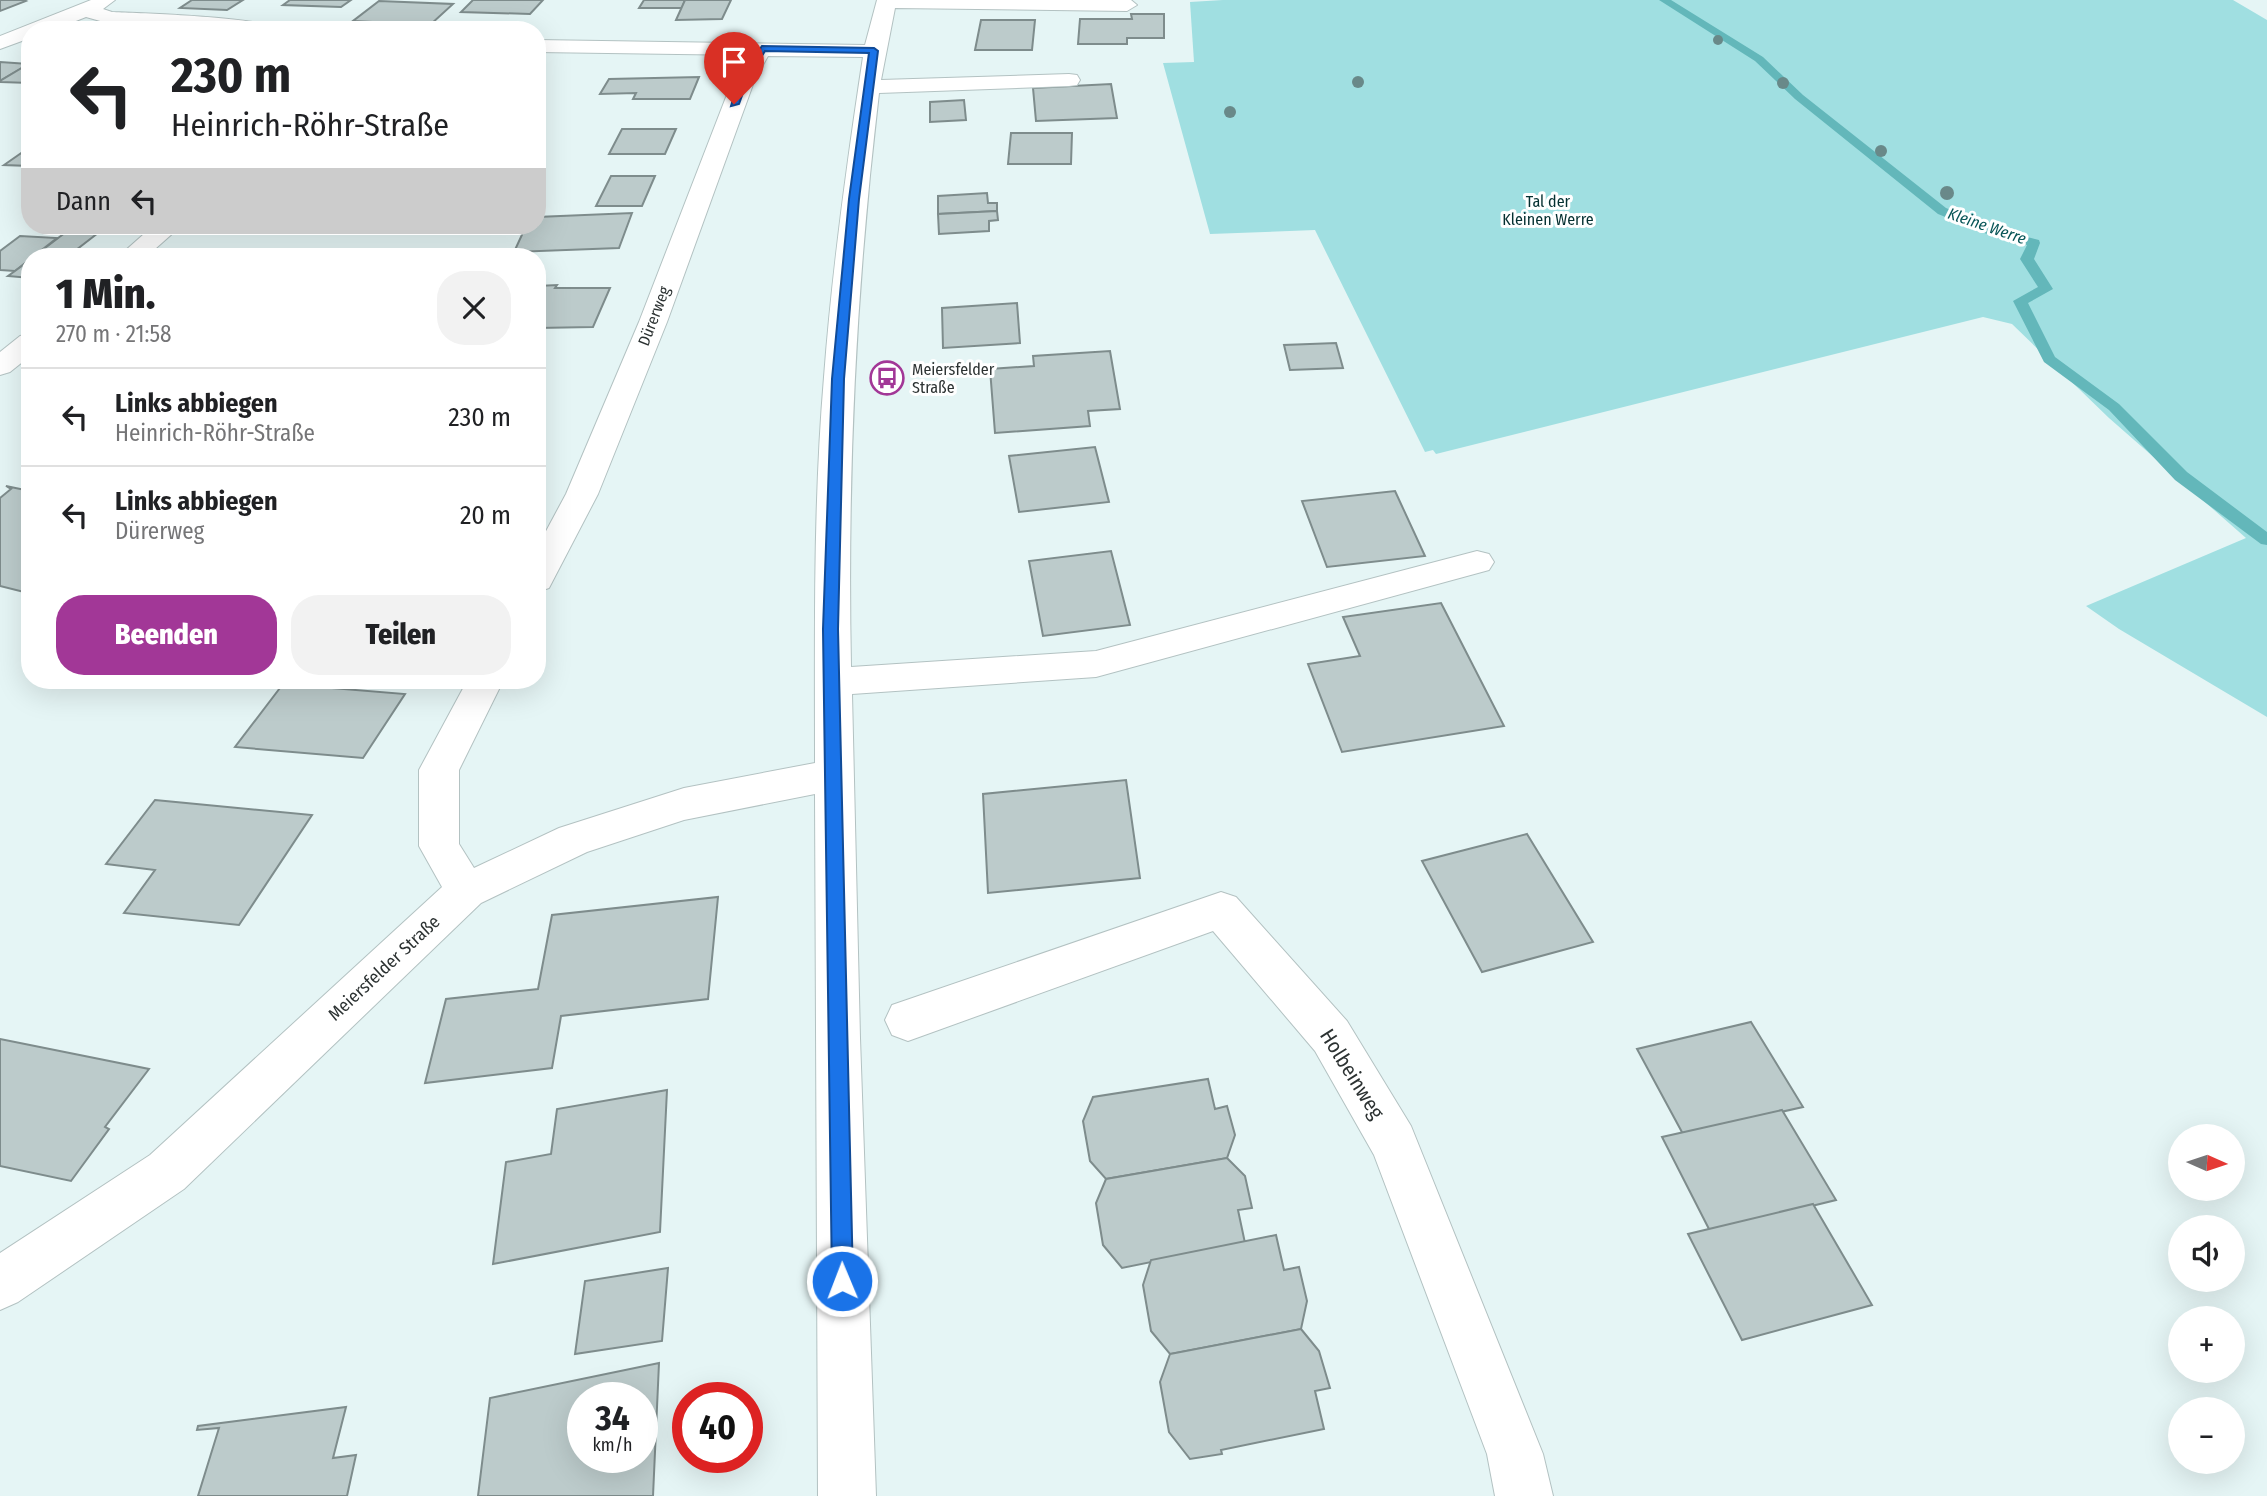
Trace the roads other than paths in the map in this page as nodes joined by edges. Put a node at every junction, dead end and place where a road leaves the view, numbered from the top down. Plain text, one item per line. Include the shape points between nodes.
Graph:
1 (105, 0) edge
2 (887, 1) edge
3 (1126, 5) dead end
4 (86, 11) junction
5 (54, 21) edge
6 (162, 21) edge
7 (21, 33) edge
8 (0, 43) edge
9 (546, 46) edge
10 (762, 49) junction
11 (874, 51) junction
12 (1069, 80) dead end
13 (869, 87) junction
14 (157, 235) edge
15 (142, 248) edge
16 (21, 349) edge
17 (0, 366) edge
18 (1477, 562) dead end
19 (546, 563) edge
20 (831, 682) junction
21 (481, 689) edge
22 (833, 775) junction
23 (466, 891) junction
24 (908, 1020) dead end
25 (0, 1284) edge
26 (847, 1496) edge
27 (1524, 1496) edge

1 - 4 street
2 - 3 street
2 - 11 street
4 - 5 street
4 - 6 street via 111,18
7 - 8 street
9 - 10 street
10 - 11 street
10 - 19 street, Dürerweg via 744,79 653,322 582,494
11 - 13 street
12 - 13 street
13 - 20 street via 838,379
14 - 15 street
16 - 17 street
18 - 20 street via 1096,664
20 - 22 street
21 - 23 street via 439,770 439,846
22 - 23 street, Meiersfelder Straße via 672,808 573,840
22 - 26 street
23 - 25 street, Meiersfelder Straße via 167,1172
24 - 27 street, Holbeinweg via 1221,910 1331,1036 1394,1143 1515,1454

